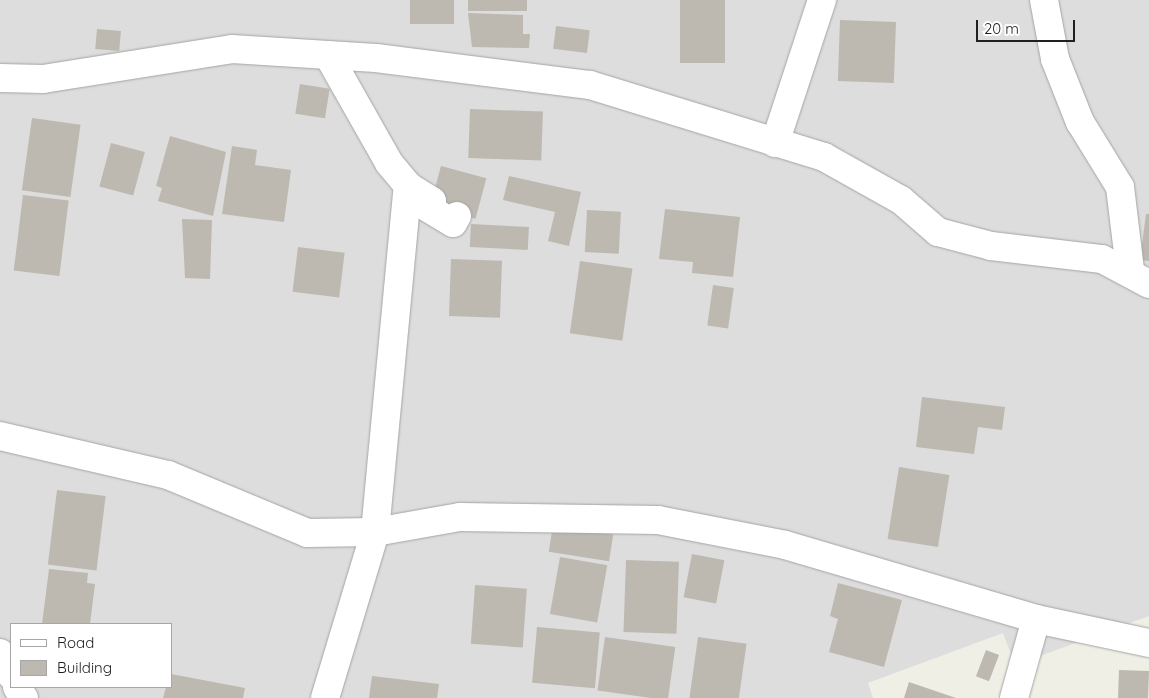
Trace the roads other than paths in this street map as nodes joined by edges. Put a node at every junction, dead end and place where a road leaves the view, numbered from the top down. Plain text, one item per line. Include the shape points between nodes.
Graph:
1 (822, 0) edge
2 (1044, 0) edge
3 (328, 55) junction
4 (0, 78) edge
5 (775, 143) junction
6 (408, 186) junction
7 (457, 216) dead end
8 (1140, 277) edge
9 (0, 436) edge
10 (375, 532) junction
11 (1036, 619) junction
12 (1149, 643) edge
13 (0, 652) edge
14 (10, 673) edge
15 (325, 698) edge
16 (1014, 698) edge

1 - 5 street
2 - 8 street via 1055,59 1065,86 1080,122 1120,188
3 - 4 street via 232,49 43,79
3 - 5 street via 590,85
3 - 6 street via 389,163
5 - 8 street via 824,157 901,200 938,232 990,246 1102,259
6 - 7 street via 432,201 428,208 453,223
6 - 10 street
9 - 10 street via 168,474 307,533
10 - 11 street via 460,517 658,520 786,545
10 - 15 street
11 - 12 street
11 - 16 street
13 - 14 street

